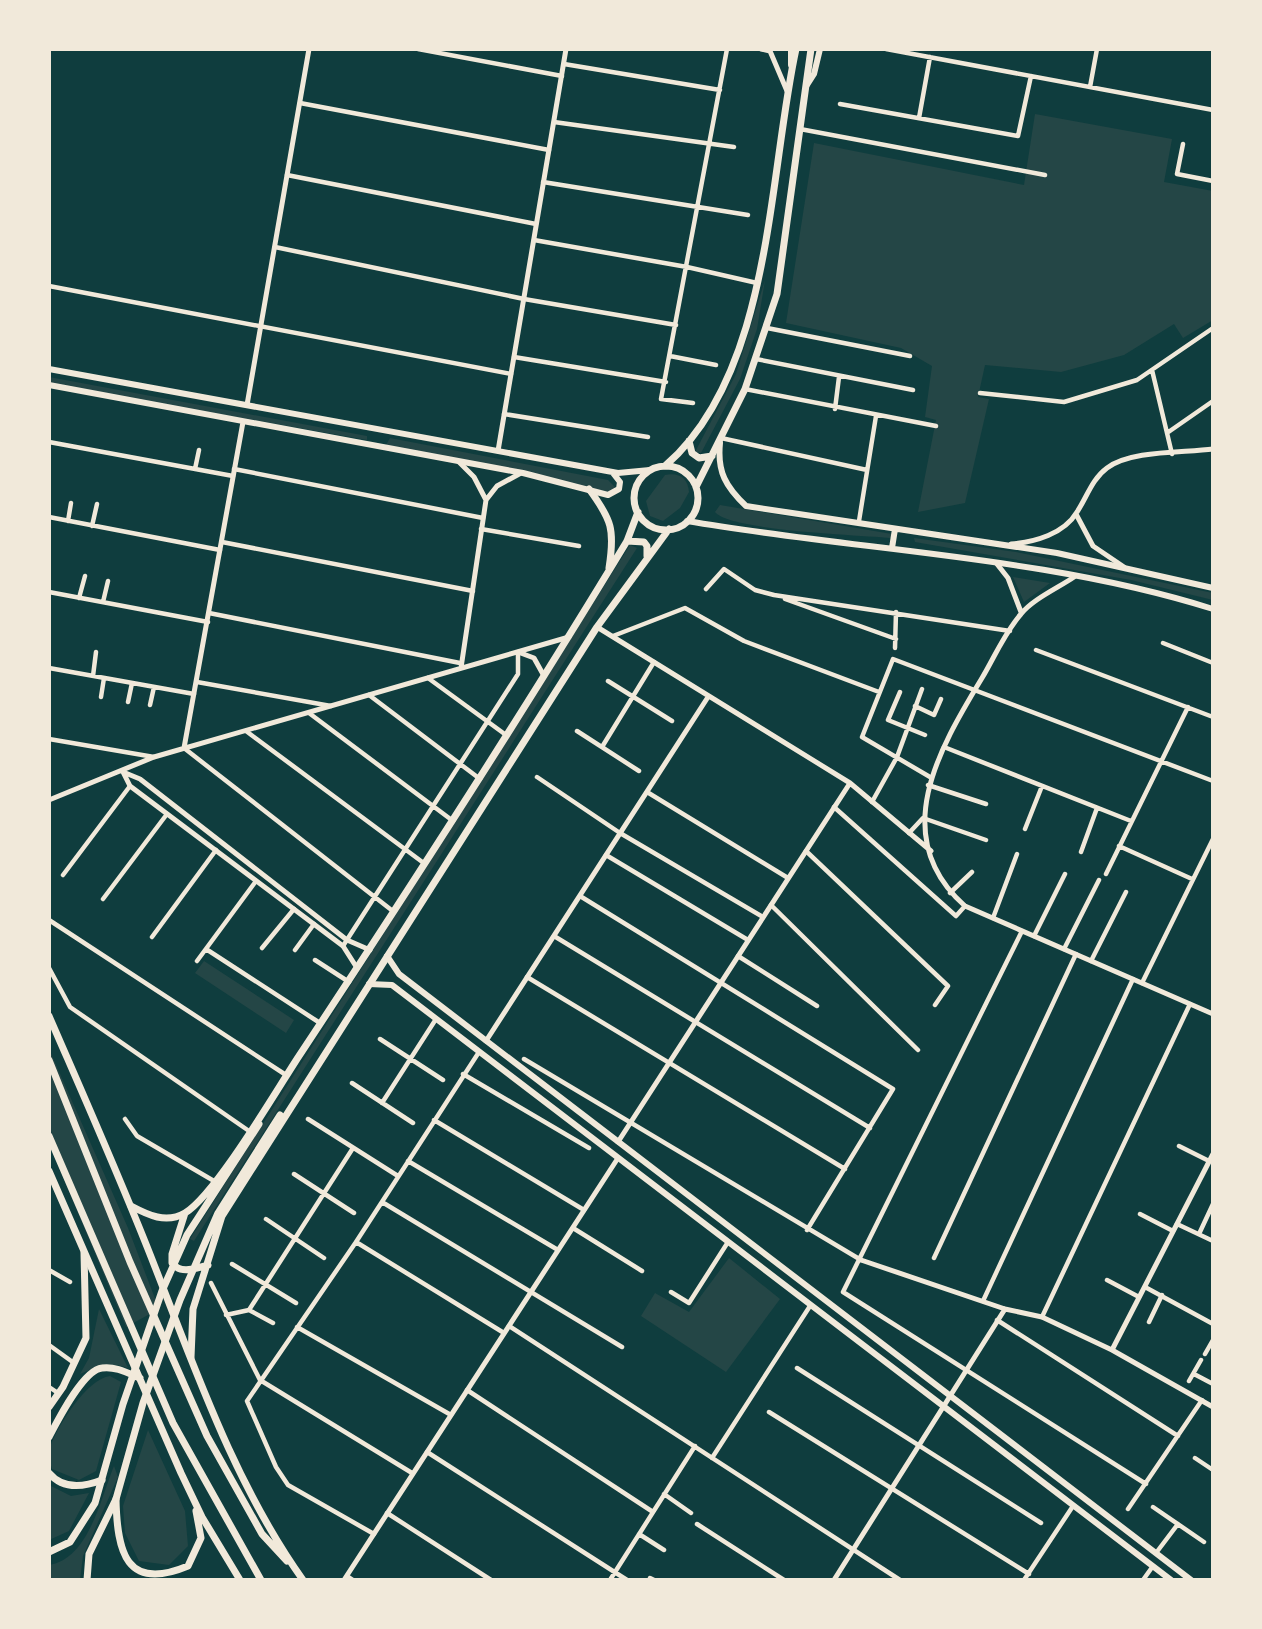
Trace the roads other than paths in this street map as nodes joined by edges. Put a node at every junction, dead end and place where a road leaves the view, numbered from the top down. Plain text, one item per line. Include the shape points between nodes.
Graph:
1 (309, 49) edge
2 (418, 49) edge
3 (566, 49) edge
4 (727, 49) edge
5 (761, 49) edge
6 (794, 49) edge
7 (811, 49) edge
8 (820, 49) edge
9 (886, 49) edge
10 (1097, 49) edge
11 (771, 50) edge
12 (930, 57) junction
13 (564, 64) junction
14 (562, 76) junction
15 (1031, 76) junction
16 (807, 85) junction
17 (1090, 87) junction
18 (720, 90) junction
19 (788, 92) junction
20 (300, 103) junction
21 (840, 103) dead end
22 (1213, 110) edge
23 (919, 118) junction
24 (554, 122) junction
25 (799, 129) junction
26 (710, 144) junction
27 (1183, 144) dead end
28 (734, 147) dead end
29 (549, 150) junction
30 (287, 175) junction
31 (1045, 175) dead end
32 (1213, 181) edge
33 (543, 182) junction
34 (698, 206) junction
35 (748, 215) dead end
36 (536, 224) junction
37 (534, 240) junction
38 (275, 247) junction
39 (687, 267) junction
40 (757, 283) junction
41 (49, 286) edge
42 (524, 299) junction
43 (676, 324) junction
44 (261, 326) junction
45 (767, 328) junction
46 (1213, 328) edge
47 (670, 356) junction
48 (910, 356) dead end
49 (514, 357) junction
50 (756, 359) junction
51 (716, 365) dead end
52 (49, 369) edge
53 (1152, 370) junction
54 (511, 374) junction
55 (839, 377) junction
56 (666, 382) junction
57 (49, 385) edge
58 (745, 389) junction
59 (913, 390) dead end
60 (980, 393) dead end
61 (1213, 401) edge
62 (693, 402) dead end
63 (247, 405) junction
64 (835, 409) junction
65 (504, 414) junction
66 (876, 416) junction
67 (243, 422) junction
68 (936, 426) dead end
69 (385, 430) junction
70 (1167, 433) junction
71 (721, 436) junction
72 (648, 437) dead end
73 (689, 440) junction
74 (49, 442) edge
75 (382, 447) junction
76 (1213, 449) edge
77 (199, 450) dead end
78 (498, 451) junction
79 (1172, 454) junction
80 (712, 456) junction
81 (459, 462) junction
82 (665, 466) junction
83 (195, 469) junction
84 (650, 470) junction
85 (867, 470) junction
86 (234, 472) junction
87 (612, 472) junction
88 (521, 473) junction
89 (696, 487) junction
90 (589, 489) junction
91 (486, 500) junction
92 (71, 503) dead end
93 (97, 504) dead end
94 (638, 512) junction
95 (1076, 514) junction
96 (49, 517) edge
97 (482, 518) junction
98 (68, 521) junction
99 (687, 521) junction
100 (859, 521) junction
101 (92, 526) junction
102 (481, 529) junction
103 (669, 529) junction
104 (894, 529) junction
105 (627, 541) junction
106 (222, 542) junction
107 (1006, 545) junction
108 (579, 546) dead end
109 (892, 548) junction
110 (220, 550) junction
111 (647, 557) junction
112 (997, 564) junction
113 (1125, 567) junction
114 (608, 572) junction
115 (85, 576) dead end
116 (1074, 577) junction
117 (108, 581) dead end
118 (1213, 588) edge
119 (706, 589) dead end
120 (473, 591) junction
121 (49, 592) edge
122 (774, 595) junction
123 (79, 598) junction
124 (103, 602) junction
125 (1213, 609) edge
126 (896, 612) junction
127 (1021, 612) junction
128 (209, 613) junction
129 (208, 622) junction
130 (597, 627) junction
131 (1011, 631) junction
132 (569, 636) junction
133 (614, 636) junction
134 (897, 639) junction
135 (1163, 643) dead end
136 (895, 648) dead end
137 (1036, 650) dead end
138 (96, 652) dead end
139 (518, 652) junction
140 (654, 662) junction
141 (1213, 663) edge
142 (461, 665) junction
143 (49, 668) edge
144 (93, 676) junction
145 (544, 676) junction
146 (104, 678) junction
147 (428, 678) junction
148 (608, 681) dead end
149 (197, 682) junction
150 (132, 683) junction
151 (154, 687) junction
152 (922, 689) dead end
153 (974, 691) junction
154 (879, 692) junction
155 (900, 692) dead end
156 (195, 694) junction
157 (369, 695) junction
158 (708, 696) junction
159 (101, 697) dead end
160 (633, 697) junction
161 (941, 699) dead end
162 (128, 702) dead end
163 (150, 705) dead end
164 (332, 706) junction
165 (915, 706) junction
166 (1188, 707) junction
167 (309, 713) junction
168 (1213, 717) edge
169 (487, 721) junction
170 (672, 721) dead end
171 (906, 729) junction
172 (246, 731) junction
173 (577, 731) dead end
174 (506, 735) junction
175 (925, 735) dead end
176 (49, 739) edge
177 (602, 747) junction
178 (944, 747) junction
179 (184, 748) junction
180 (155, 757) junction
181 (897, 757) junction
182 (461, 763) junction
183 (1160, 763) junction
184 (639, 771) dead end
185 (123, 772) junction
186 (537, 777) dead end
187 (930, 777) junction
188 (480, 779) junction
189 (1213, 781) edge
190 (849, 783) junction
191 (928, 785) junction
192 (130, 786) junction
193 (1042, 786) junction
194 (647, 792) junction
195 (49, 800) edge
196 (872, 802) junction
197 (986, 804) dead end
198 (433, 805) junction
199 (834, 807) junction
200 (1097, 808) junction
201 (167, 814) junction
202 (923, 818) junction
203 (453, 821) junction
204 (1131, 821) junction
205 (1025, 829) dead end
206 (620, 833) junction
207 (909, 833) junction
208 (1213, 839) edge
209 (986, 840) dead end
210 (1119, 846) junction
211 (405, 849) junction
212 (216, 850) junction
213 (806, 851) junction
214 (931, 851) junction
215 (1081, 852) dead end
216 (1017, 854) dead end
217 (606, 855) junction
218 (425, 864) junction
219 (972, 872) dead end
220 (1065, 874) dead end
221 (1107, 874) dead end
222 (63, 875) dead end
223 (788, 878) junction
224 (1192, 879) junction
225 (1099, 880) dead end
226 (256, 881) junction
227 (1126, 892) dead end
228 (950, 893) junction
229 (375, 896) junction
230 (579, 896) junction
231 (103, 899) dead end
232 (771, 905) junction
233 (965, 906) junction
234 (294, 909) junction
235 (395, 912) junction
236 (763, 917) junction
237 (993, 918) junction
238 (49, 920) edge
239 (314, 924) junction
240 (1022, 931) junction
241 (553, 936) junction
242 (1034, 936) junction
243 (152, 937) dead end
244 (347, 940) junction
245 (748, 940) junction
246 (343, 946) junction
247 (262, 948) dead end
248 (206, 949) junction
249 (1064, 949) junction
250 (295, 950) dead end
251 (370, 950) junction
252 (1076, 954) junction
253 (387, 956) junction
254 (738, 956) junction
255 (315, 960) dead end
256 (197, 961) dead end
257 (1091, 961) junction
258 (49, 968) edge
259 (358, 970) junction
260 (398, 974) junction
261 (527, 977) junction
262 (1133, 979) junction
263 (350, 982) junction
264 (721, 982) junction
265 (1142, 983) junction
266 (369, 984) junction
267 (392, 985) junction
268 (1190, 1004) junction
269 (935, 1005) dead end
270 (817, 1006) dead end
271 (1213, 1014) edge
272 (49, 1016) edge
273 (436, 1018) junction
274 (695, 1022) junction
275 (321, 1023) junction
276 (380, 1039) dead end
277 (486, 1041) junction
278 (480, 1051) junction
279 (918, 1051) dead end
280 (410, 1059) junction
281 (524, 1059) dead end
282 (49, 1060) edge
283 (296, 1060) junction
284 (669, 1063) junction
285 (314, 1070) junction
286 (463, 1074) junction
287 (286, 1075) junction
288 (443, 1080) dead end
289 (352, 1083) dead end
290 (554, 1093) junction
291 (382, 1103) junction
292 (546, 1103) junction
293 (125, 1119) dead end
294 (308, 1119) dead end
295 (434, 1121) junction
296 (413, 1123) dead end
297 (630, 1123) junction
298 (870, 1128) junction
299 (249, 1131) junction
300 (49, 1136) edge
301 (618, 1142) junction
302 (1179, 1146) dead end
303 (589, 1147) dead end
304 (353, 1148) junction
305 (1213, 1154) edge
306 (618, 1158) junction
307 (408, 1161) junction
308 (1209, 1161) junction
309 (845, 1169) junction
310 (49, 1171) edge
311 (294, 1174) dead end
312 (398, 1176) junction
313 (214, 1181) junction
314 (324, 1194) junction
315 (382, 1202) junction
316 (700, 1204) junction
317 (1213, 1204) edge
318 (131, 1206) junction
319 (584, 1210) junction
320 (185, 1213) junction
321 (354, 1213) dead end
322 (692, 1214) junction
323 (1140, 1214) dead end
324 (266, 1219) dead end
325 (1177, 1224) junction
326 (573, 1228) junction
327 (807, 1230) junction
328 (1173, 1231) junction
329 (1199, 1234) junction
330 (295, 1238) junction
331 (1213, 1241) edge
332 (356, 1242) junction
333 (728, 1242) junction
334 (84, 1249) junction
335 (558, 1250) junction
336 (324, 1258) dead end
337 (934, 1258) dead end
338 (861, 1260) junction
339 (232, 1264) dead end
340 (208, 1265) junction
341 (49, 1270) edge
342 (642, 1271) dead end
343 (1107, 1280) dead end
344 (70, 1282) dead end
345 (211, 1283) dead end
346 (266, 1284) junction
347 (1144, 1287) junction
348 (531, 1292) junction
349 (671, 1292) dead end
350 (1162, 1295) junction
351 (1139, 1297) junction
352 (983, 1301) junction
353 (296, 1303) dead end
354 (810, 1306) junction
355 (1005, 1309) junction
356 (249, 1310) junction
357 (226, 1315) junction
358 (1042, 1317) junction
359 (997, 1320) junction
360 (1149, 1322) dead end
361 (273, 1324) dead end
362 (1213, 1324) edge
363 (509, 1325) junction
364 (297, 1327) junction
365 (504, 1333) junction
366 (1213, 1340) edge
367 (49, 1345) edge
368 (622, 1347) dead end
369 (1112, 1350) junction
370 (1206, 1353) dead end
371 (1201, 1360) dead end
372 (191, 1361) junction
373 (75, 1363) junction
374 (907, 1364) junction
375 (797, 1368) dead end
376 (967, 1370) junction
377 (898, 1374) junction
378 (1194, 1374) junction
379 (140, 1378) junction
380 (260, 1380) junction
381 (1189, 1381) dead end
382 (1213, 1384) edge
383 (49, 1387) edge
384 (467, 1390) junction
385 (59, 1394) junction
386 (951, 1397) junction
387 (1202, 1400) junction
388 (49, 1407) edge
389 (1213, 1407) edge
390 (944, 1409) junction
391 (769, 1412) dead end
392 (451, 1415) junction
393 (1003, 1436) junction
394 (1178, 1436) junction
395 (49, 1437) edge
396 (695, 1446) junction
397 (920, 1446) junction
398 (994, 1447) junction
399 (427, 1452) junction
400 (712, 1458) junction
401 (1195, 1458) dead end
402 (1213, 1470) edge
403 (49, 1473) edge
404 (412, 1473) junction
405 (102, 1480) junction
406 (1146, 1484) junction
407 (893, 1487) junction
408 (664, 1494) junction
409 (192, 1497) junction
410 (116, 1499) junction
411 (1073, 1506) junction
412 (1153, 1507) dead end
413 (1128, 1509) dead end
414 (653, 1512) junction
415 (387, 1513) junction
416 (691, 1513) dead end
417 (1041, 1523) dead end
418 (697, 1524) dead end
419 (1178, 1524) junction
420 (374, 1534) junction
421 (639, 1534) junction
422 (1137, 1538) junction
423 (1204, 1542) dead end
424 (1129, 1548) junction
425 (853, 1549) junction
426 (664, 1550) dead end
427 (49, 1552) edge
428 (1156, 1553) junction
429 (1153, 1566) junction
430 (297, 1572) junction
431 (614, 1572) junction
432 (1029, 1574) junction
433 (345, 1578) edge
434 (88, 1580) edge
435 (240, 1580) edge
436 (261, 1580) edge
437 (303, 1580) edge
438 (353, 1580) edge
439 (491, 1580) edge
440 (610, 1580) edge
441 (627, 1580) edge
442 (785, 1580) edge
443 (834, 1580) edge
444 (900, 1580) edge
445 (1024, 1580) edge
446 (1143, 1580) edge
447 (1171, 1580) edge
448 (1191, 1580) edge

1 - 20 street
2 - 14 street
3 - 13 street
4 - 18 street
5 - 11 street
6 - 19 main road
7 - 16 main road
8 - 16 main road
9 - 12 street
10 - 17 street
11 - 19 street
12 - 15 street
12 - 23 street
13 - 14 street
13 - 18 street
14 - 24 street
15 - 17 street
15 - 23 street via 1018,136
16 - 25 main road
17 - 22 street
18 - 26 street
19 - 40 main road
20 - 29 street
20 - 30 street
21 - 23 street
24 - 26 street
24 - 29 street
25 - 31 street
25 - 45 main road via 781,274
26 - 28 street
26 - 34 street
27 - 32 street via 1177,174
29 - 33 street
30 - 36 street
30 - 38 street
33 - 34 street
33 - 36 street
34 - 35 street
34 - 39 street
36 - 37 street
37 - 39 street
37 - 42 street
38 - 42 street
38 - 44 street
39 - 40 street
39 - 43 street
40 - 73 main road via 722,390
41 - 44 street
42 - 43 street
42 - 49 street
43 - 47 street
44 - 54 street
44 - 63 street
45 - 48 street
45 - 50 main road
46 - 53 street
47 - 51 street
47 - 56 street
49 - 54 street
49 - 56 street
50 - 55 street
50 - 58 main road
52 - 63 main road
53 - 60 street via 1137,380 1064,402
53 - 70 street
54 - 65 street
55 - 59 street
55 - 64 street
56 - 62 street via 661,399
57 - 67 main road
58 - 64 street
58 - 71 main road
61 - 70 street
63 - 69 main road
64 - 66 street
65 - 72 street
65 - 78 street
66 - 68 street
66 - 85 street
67 - 75 main road
67 - 86 street
69 - 75 main road
69 - 78 main road
70 - 79 street
71 - 80 main road
71 - 85 street
71 - 100 main road via 721,474 728,489 746,506
73 - 80 main road via 692,453 699,458
73 - 82 main road
74 - 83 street
75 - 81 main road
76 - 79 street
77 - 83 street
78 - 87 main road
79 - 95 street via 1125,458 1108,467
80 - 89 main road
81 - 88 main road
81 - 91 street via 474,477
82 - 84 main road
82 - 89 main road via 681,469
83 - 86 street
84 - 87 main road
84 - 94 main road via 635,491
85 - 100 street
86 - 97 street
86 - 106 street
87 - 90 main road via 620,482 619,489 608,495
88 - 90 main road
88 - 91 street via 496,486
89 - 99 main road via 697,505
90 - 114 main road via 611,524 614,539
91 - 97 street
92 - 98 street
93 - 101 street
94 - 103 main road via 652,526
94 - 105 main road
95 - 107 street via 1050,535
95 - 113 street via 1093,546
96 - 98 street
97 - 102 street
98 - 101 street
99 - 103 main road
99 - 109 main road
100 - 104 main road
101 - 110 street
102 - 108 street
102 - 120 street
103 - 111 main road
104 - 107 main road
104 - 109 main road
105 - 111 main road via 644,542
105 - 114 main road
106 - 110 street
106 - 120 street
107 - 113 main road
109 - 112 main road
110 - 128 street
111 - 130 main road
112 - 116 main road
112 - 127 street via 1008,578
113 - 118 main road
114 - 132 main road
115 - 123 street
116 - 125 main road
116 - 127 street
117 - 124 street
119 - 122 street via 724,569 755,590
120 - 142 street
121 - 123 street
122 - 126 street
122 - 134 street
123 - 124 street
124 - 129 street
126 - 131 street
126 - 134 street
127 - 131 street
128 - 129 street
128 - 142 street
129 - 149 street
130 - 133 street
130 - 253 main road
131 - 153 street
132 - 139 street
132 - 145 main road
133 - 140 street
133 - 154 street via 685,608 744,641
134 - 136 street
135 - 141 street
137 - 166 street
138 - 144 street
139 - 142 street
139 - 145 street via 534,658
139 - 169 street via 518,674
140 - 158 street
140 - 160 street
142 - 147 street
143 - 144 street
144 - 146 street
145 - 174 main road
146 - 150 street
146 - 159 street
147 - 157 street
147 - 169 street
148 - 160 street
149 - 156 street
149 - 164 street
150 - 151 street
150 - 162 street
151 - 156 street
151 - 163 street
152 - 165 street
153 - 154 street via 893,659
153 - 178 street
153 - 183 street
154 - 181 street via 862,737
155 - 171 street via 888,720
156 - 179 street
157 - 164 street
157 - 182 street
158 - 190 street
158 - 194 street
160 - 170 street
160 - 177 street
161 - 165 street via 934,715
164 - 167 street
165 - 171 street
166 - 168 street
166 - 183 street
167 - 172 street
167 - 198 street
169 - 174 street
169 - 182 street
171 - 175 street
171 - 181 street
172 - 179 street
172 - 211 street
173 - 177 street
174 - 188 main road
176 - 180 street
177 - 184 street
178 - 187 street
178 - 193 street
179 - 180 street
179 - 229 street
180 - 185 street
181 - 187 street
181 - 196 street
182 - 188 street
182 - 198 street
183 - 189 street
183 - 204 street
185 - 192 street
185 - 195 street
185 - 244 street via 140,779
186 - 206 street
187 - 191 street
188 - 203 main road
190 - 196 street
190 - 199 street
191 - 197 street
191 - 202 street
192 - 201 street
192 - 222 street
193 - 200 street
193 - 205 street
194 - 206 street
194 - 223 street
196 - 207 street
198 - 203 street
198 - 211 street
199 - 213 street
199 - 233 street via 956,916
200 - 204 street
200 - 215 street
201 - 212 street
201 - 231 street
202 - 207 street
202 - 209 street
202 - 214 street
203 - 218 main road
204 - 210 street
206 - 217 street
206 - 236 street
207 - 214 street
208 - 224 street
210 - 221 street
210 - 224 street
211 - 218 street
211 - 229 street
212 - 226 street
212 - 243 street
213 - 223 street
213 - 269 street via 947,986
214 - 228 street
216 - 237 street
217 - 230 street
217 - 245 street
218 - 235 main road
219 - 228 street
220 - 242 street
223 - 232 street
224 - 265 street
225 - 249 street
226 - 234 street
226 - 248 street
227 - 257 street
228 - 233 street
229 - 235 street
229 - 244 street
230 - 241 street
230 - 264 street
232 - 236 street
232 - 279 street
233 - 237 street
234 - 239 street
234 - 247 street
235 - 251 main road
236 - 245 street
237 - 240 street
238 - 287 street
239 - 246 street
239 - 250 street
240 - 242 street
240 - 338 street
241 - 261 street
241 - 274 street
242 - 249 street
244 - 246 street
244 - 251 street
245 - 254 street
246 - 259 street
248 - 256 street
248 - 275 street
249 - 252 street
251 - 259 main road
252 - 257 street
252 - 337 street
253 - 260 main road
253 - 266 main road
254 - 264 street
254 - 270 street
255 - 263 street
257 - 262 street
258 - 299 street via 70,1007
259 - 263 main road
260 - 267 main road
260 - 277 main road
261 - 277 street
261 - 284 street
262 - 265 street
262 - 352 street
263 - 275 main road
264 - 274 street
264 - 298 street via 892,1089
265 - 268 street
266 - 267 main road
266 - 285 main road
267 - 273 main road
268 - 271 street
268 - 358 street
272 - 318 main road
273 - 278 main road
273 - 280 street
274 - 284 street
274 - 298 street
275 - 283 main road
276 - 280 street
277 - 290 main road
278 - 286 street
278 - 292 main road
280 - 288 street
280 - 291 street
281 - 297 street
282 - 430 main road via 206,1436 262,1534
283 - 287 main road
283 - 405 main road via 187,1235 144,1339
284 - 297 street
284 - 309 street
285 - 340 main road via 222,1216
285 - 410 main road via 218,1213 162,1347
286 - 295 street
286 - 303 street
287 - 299 main road
289 - 291 street
290 - 292 main road
290 - 301 main road
291 - 296 street
292 - 306 main road
293 - 313 street via 137,1136
294 - 304 street
295 - 307 street
295 - 319 street
297 - 301 street
297 - 327 street
298 - 309 street
299 - 313 main road
300 - 436 main road via 173,1423
301 - 316 main road
302 - 308 street
304 - 312 street
304 - 314 street
305 - 308 street
306 - 319 street
306 - 322 main road
307 - 312 street
307 - 335 street
308 - 325 street
309 - 327 street
310 - 334 main road
311 - 314 street
312 - 315 street
313 - 320 main road
314 - 321 street
314 - 330 street
315 - 332 street
315 - 348 street
316 - 322 main road
316 - 374 main road
317 - 329 street
318 - 320 main road via 160,1219
318 - 372 main road
319 - 326 street
320 - 340 main road via 172,1263 189,1270
322 - 333 main road
323 - 328 street
324 - 330 street
325 - 328 street
325 - 329 street
326 - 335 street
326 - 342 street
327 - 338 street
328 - 347 street
329 - 331 street
330 - 336 street
330 - 346 street
332 - 364 street
332 - 365 street
333 - 349 street via 689,1303
333 - 354 main road
334 - 373 main road via 86,1338
334 - 379 main road
335 - 348 street
338 - 352 street
338 - 376 street via 843,1292
339 - 346 street
340 - 372 main road via 193,1309
341 - 344 street
343 - 351 street
345 - 357 street
346 - 353 street
346 - 356 street
347 - 350 street
347 - 351 street
348 - 363 street
348 - 368 street
350 - 360 street
350 - 362 street
351 - 369 street
352 - 355 street
354 - 377 main road
354 - 400 street
355 - 358 street
355 - 359 street
356 - 357 street
356 - 361 street
357 - 380 street
358 - 369 street
359 - 376 street
359 - 394 street
363 - 365 street
363 - 396 street
364 - 380 street
364 - 392 street
365 - 384 street
366 - 370 street
367 - 373 street
369 - 387 street
371 - 378 street
372 - 430 main road via 246,1484
373 - 385 main road
374 - 377 main road
374 - 386 main road
375 - 397 street
376 - 386 street
376 - 406 street
377 - 390 main road
378 - 381 street
378 - 382 street
379 - 395 main road via 113,1368 94,1370 82,1381
379 - 409 main road
380 - 404 street
380 - 420 street via 247,1401 248,1409 282,1480
383 - 385 street
384 - 392 street
384 - 414 street
385 - 388 main road
386 - 390 street
386 - 393 main road
387 - 389 street
387 - 394 street
390 - 397 street
390 - 398 main road
391 - 407 street
392 - 399 street
393 - 398 main road
393 - 422 main road
394 - 406 street
396 - 400 street
396 - 408 street
397 - 407 street
397 - 417 street
398 - 411 main road
399 - 404 street
399 - 431 street
400 - 425 street
401 - 402 street
403 - 405 main road via 63,1484 79,1486
404 - 415 street
405 - 427 main road via 95,1503 71,1542
406 - 413 street
407 - 425 street
407 - 432 street
408 - 414 street
408 - 416 street
409 - 410 main road via 201,1538 188,1566 165,1576 149,1576 134,1567 118,1540
409 - 435 main road
410 - 434 main road via 89,1553
411 - 424 main road
411 - 432 street
412 - 419 street
414 - 421 street
415 - 420 street
415 - 439 street
418 - 442 street
419 - 423 street
419 - 428 street
420 - 433 street
421 - 426 street
421 - 431 street
422 - 424 main road
422 - 428 main road
424 - 429 main road
425 - 443 street
425 - 444 street
428 - 448 main road
429 - 446 street
429 - 447 main road
430 - 437 main road
431 - 440 street
431 - 441 street
432 - 445 street
433 - 438 street

